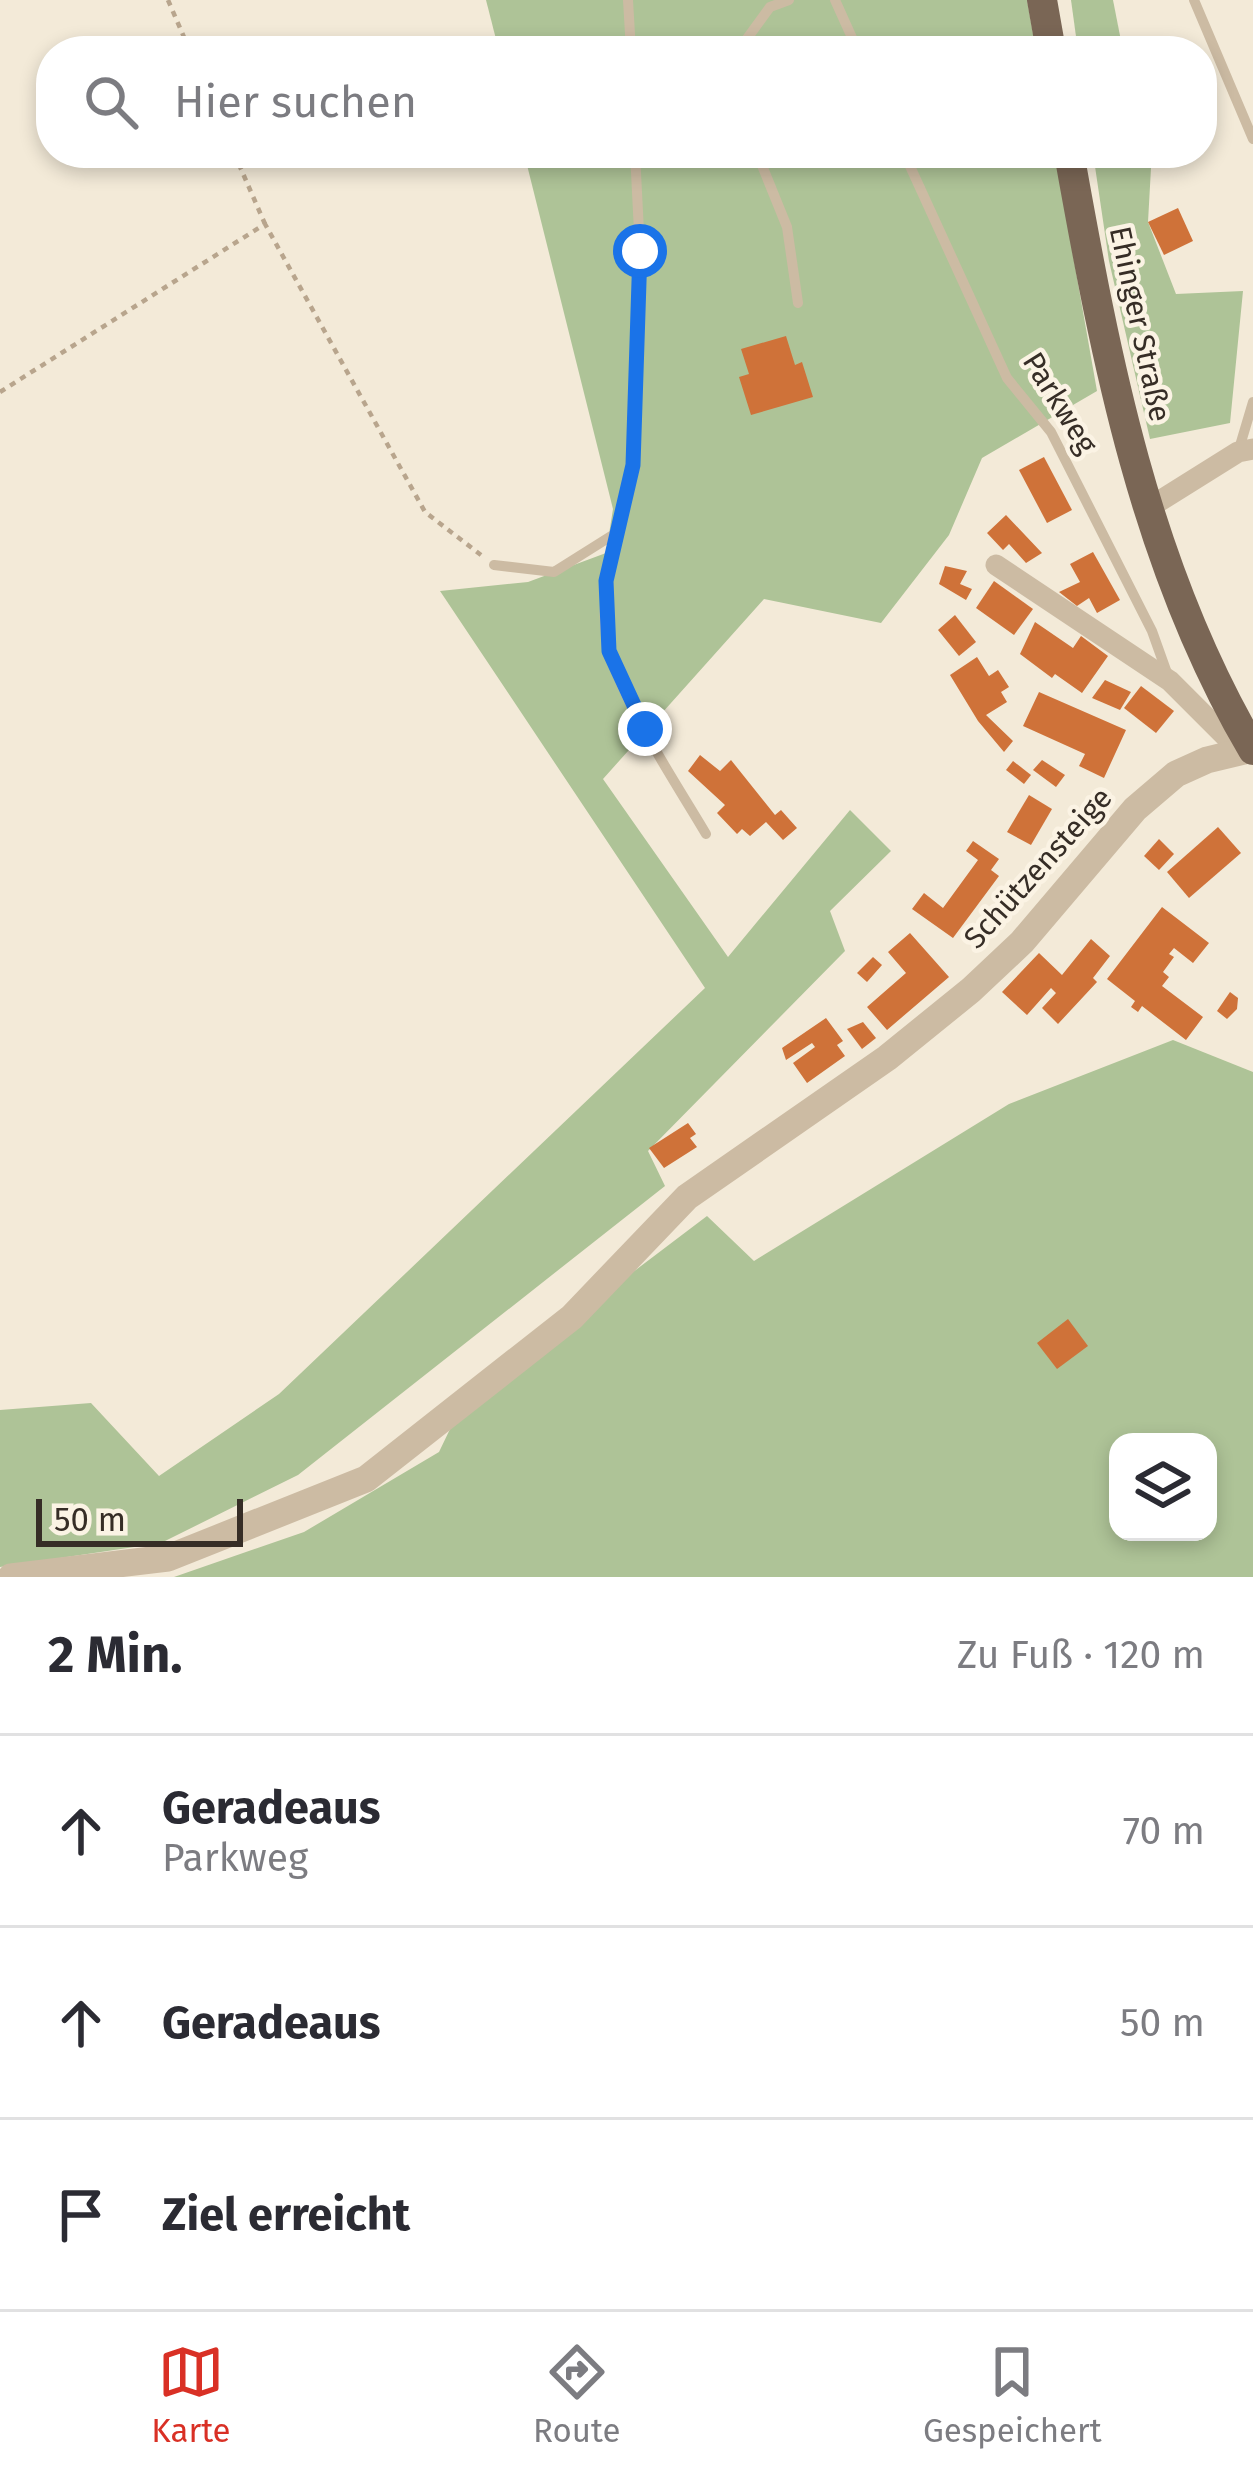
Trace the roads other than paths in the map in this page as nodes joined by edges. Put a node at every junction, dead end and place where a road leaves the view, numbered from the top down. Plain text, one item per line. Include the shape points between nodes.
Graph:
1 (628, 0) edge
2 (789, 0) edge
3 (835, 0) edge
4 (1042, 0) edge
5 (1194, 0) edge
6 (630, 36) edge
7 (749, 36) edge
8 (851, 36) edge
9 (1048, 36) edge
10 (1209, 36) edge
11 (1217, 55) edge
12 (1253, 140) edge
13 (636, 168) edge
14 (763, 168) edge
15 (911, 168) edge
16 (1072, 168) edge
17 (798, 303) dead end
18 (1253, 401) edge
19 (1246, 450) edge
20 (1147, 509) junction
21 (616, 533) junction
22 (494, 565) road end
23 (996, 565) dead end
24 (1170, 681) junction
25 (1249, 751) edge
26 (706, 835) dead end
27 (11, 1577) edge

1 - 6 lane
2 - 7 lane via 770,8
3 - 8 lane
4 - 9 main road
5 - 10 lane
11 - 12 lane
13 - 21 lane via 633,465
14 - 17 lane via 787,226
15 - 24 lane, Parkweg via 1006,378 1051,432
16 - 20 main road, Ehinger Straße
18 - 19 lane
19 - 20 street
20 - 25 main road, Ehinger Straße via 1201,654
21 - 22 lane via 554,572
21 - 26 lane via 606,581 609,651
23 - 24 street, Parkweg
24 - 25 street, Parkweg
25 - 27 street, Schützensteige via 1176,774 958,1002 687,1197 572,1317 366,1479 168,1558

